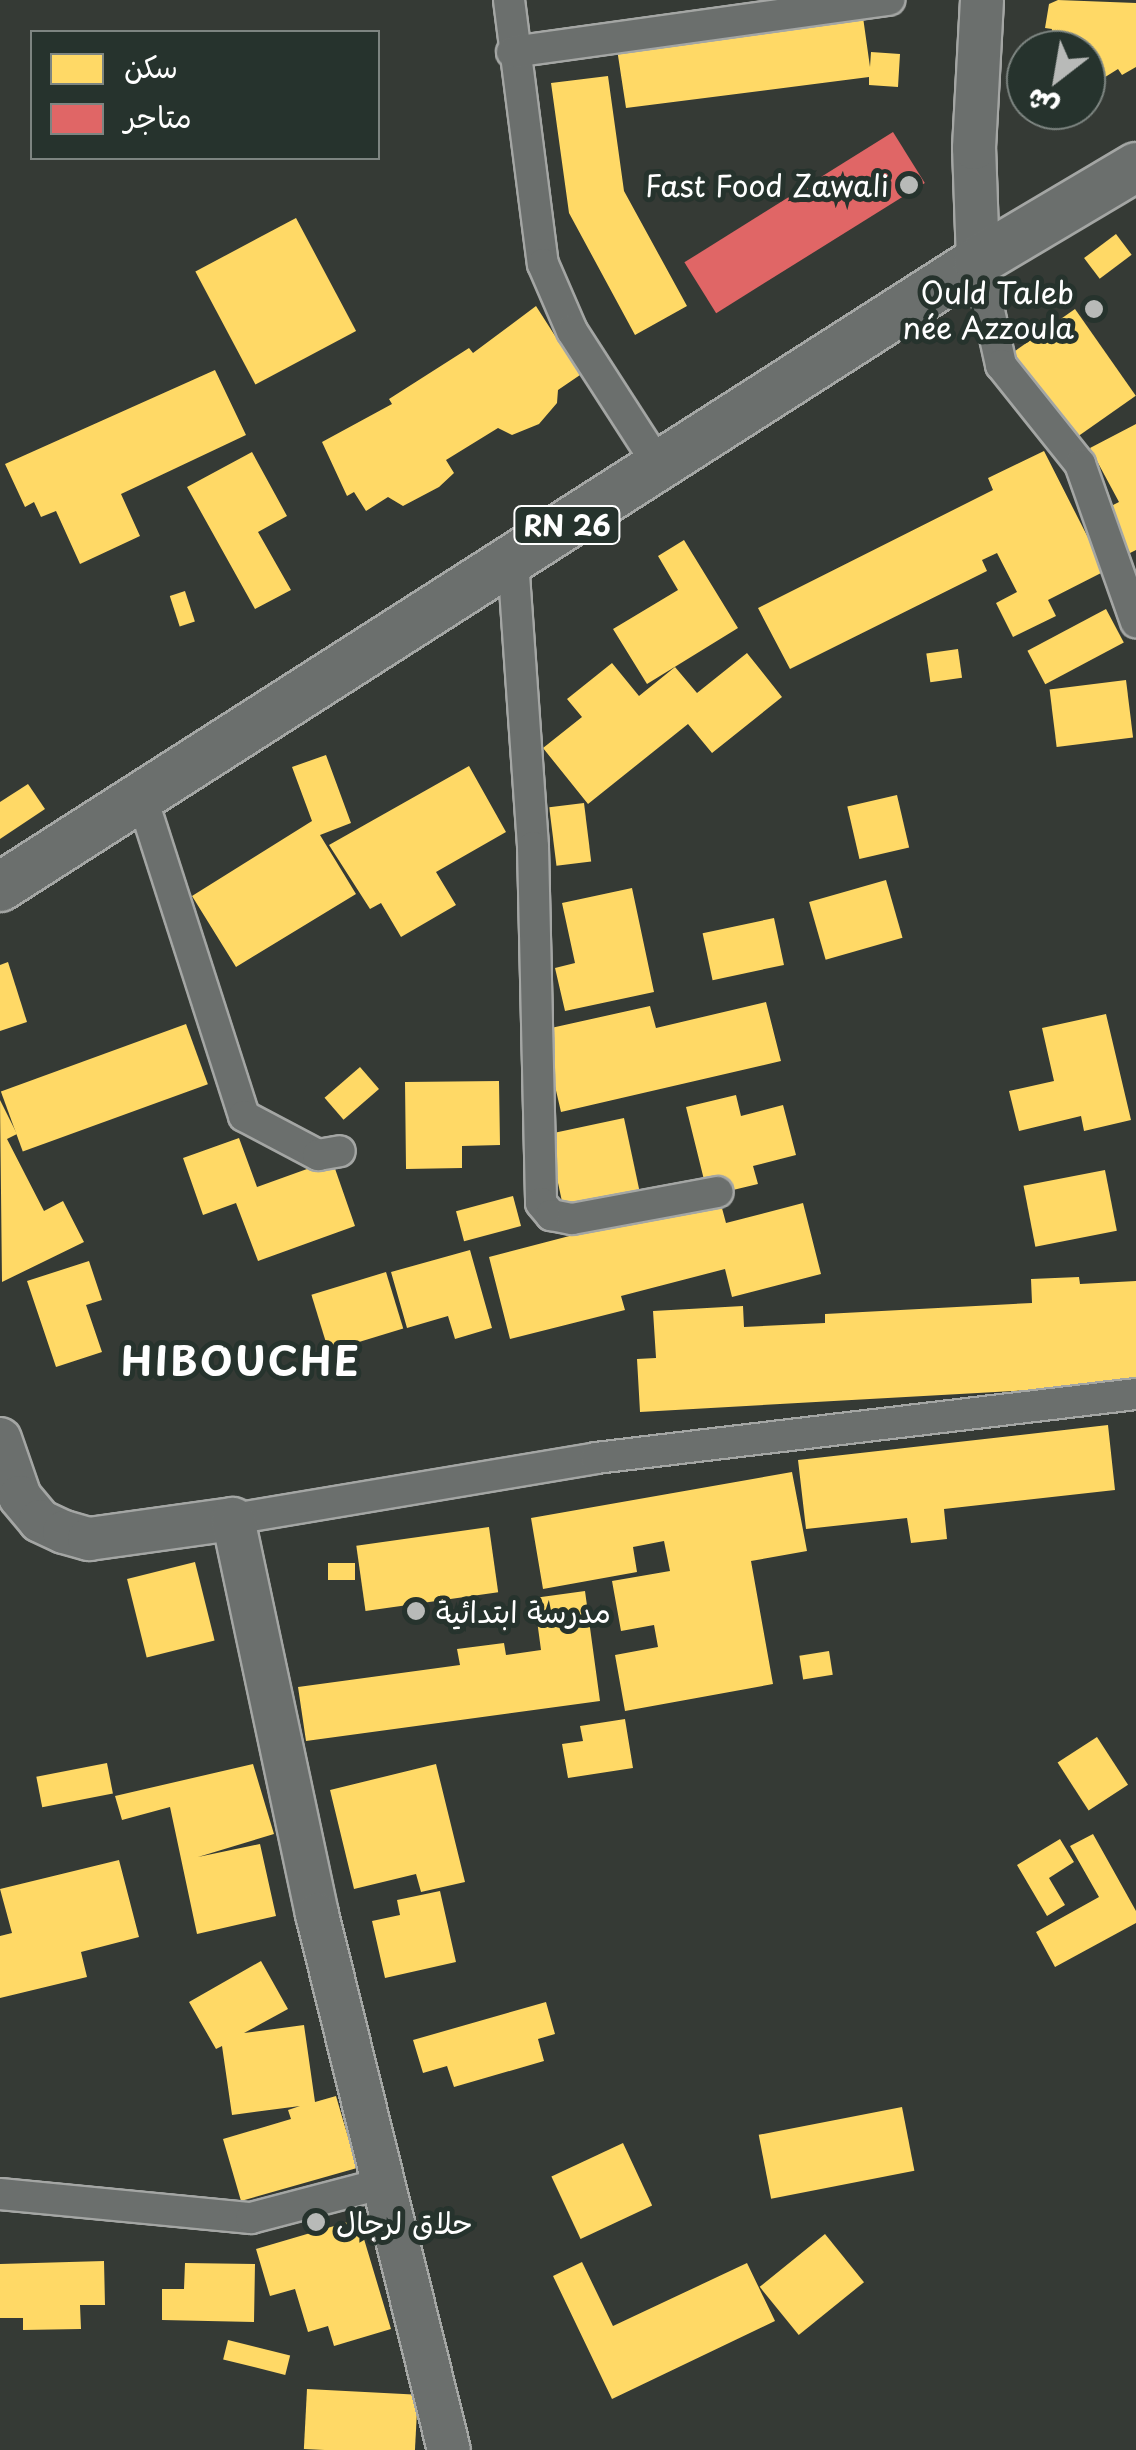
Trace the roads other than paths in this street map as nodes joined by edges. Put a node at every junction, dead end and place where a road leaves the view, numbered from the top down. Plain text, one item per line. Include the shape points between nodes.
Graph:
1 (509, 0) edge
2 (889, 0) edge
3 (952, 0) edge
4 (982, 0) edge
5 (512, 52) junction
6 (1136, 167) edge
7 (978, 261) junction
8 (659, 466) junction
9 (513, 560) junction
10 (1126, 561) edge
11 (1136, 622) edge
12 (142, 795) junction
13 (0, 888) edge
14 (340, 1152) dead end
15 (718, 1192) dead end
16 (1136, 1394) edge
17 (0, 1439) edge
18 (233, 1519) junction
19 (384, 2183) junction
20 (0, 2194) edge
21 (449, 2450) edge

1 - 5 street
2 - 5 street
3 - 4 street
4 - 7 main road via 974,148
5 - 8 street via 543,264 572,330
6 - 7 main road, RN 26
7 - 8 main road, RN 26
7 - 10 street via 1001,365 1080,464
8 - 9 main road, RN 26
9 - 12 main road, RN 26
9 - 15 street via 533,847 541,1203 552,1215 572,1219
10 - 11 street
12 - 13 main road, RN 26
12 - 14 street via 244,1116 318,1156
16 - 18 street via 596,1458
17 - 18 main road via 20,1497 40,1521 64,1532 89,1539
18 - 19 main road
19 - 20 street via 251,2218
19 - 21 main road

